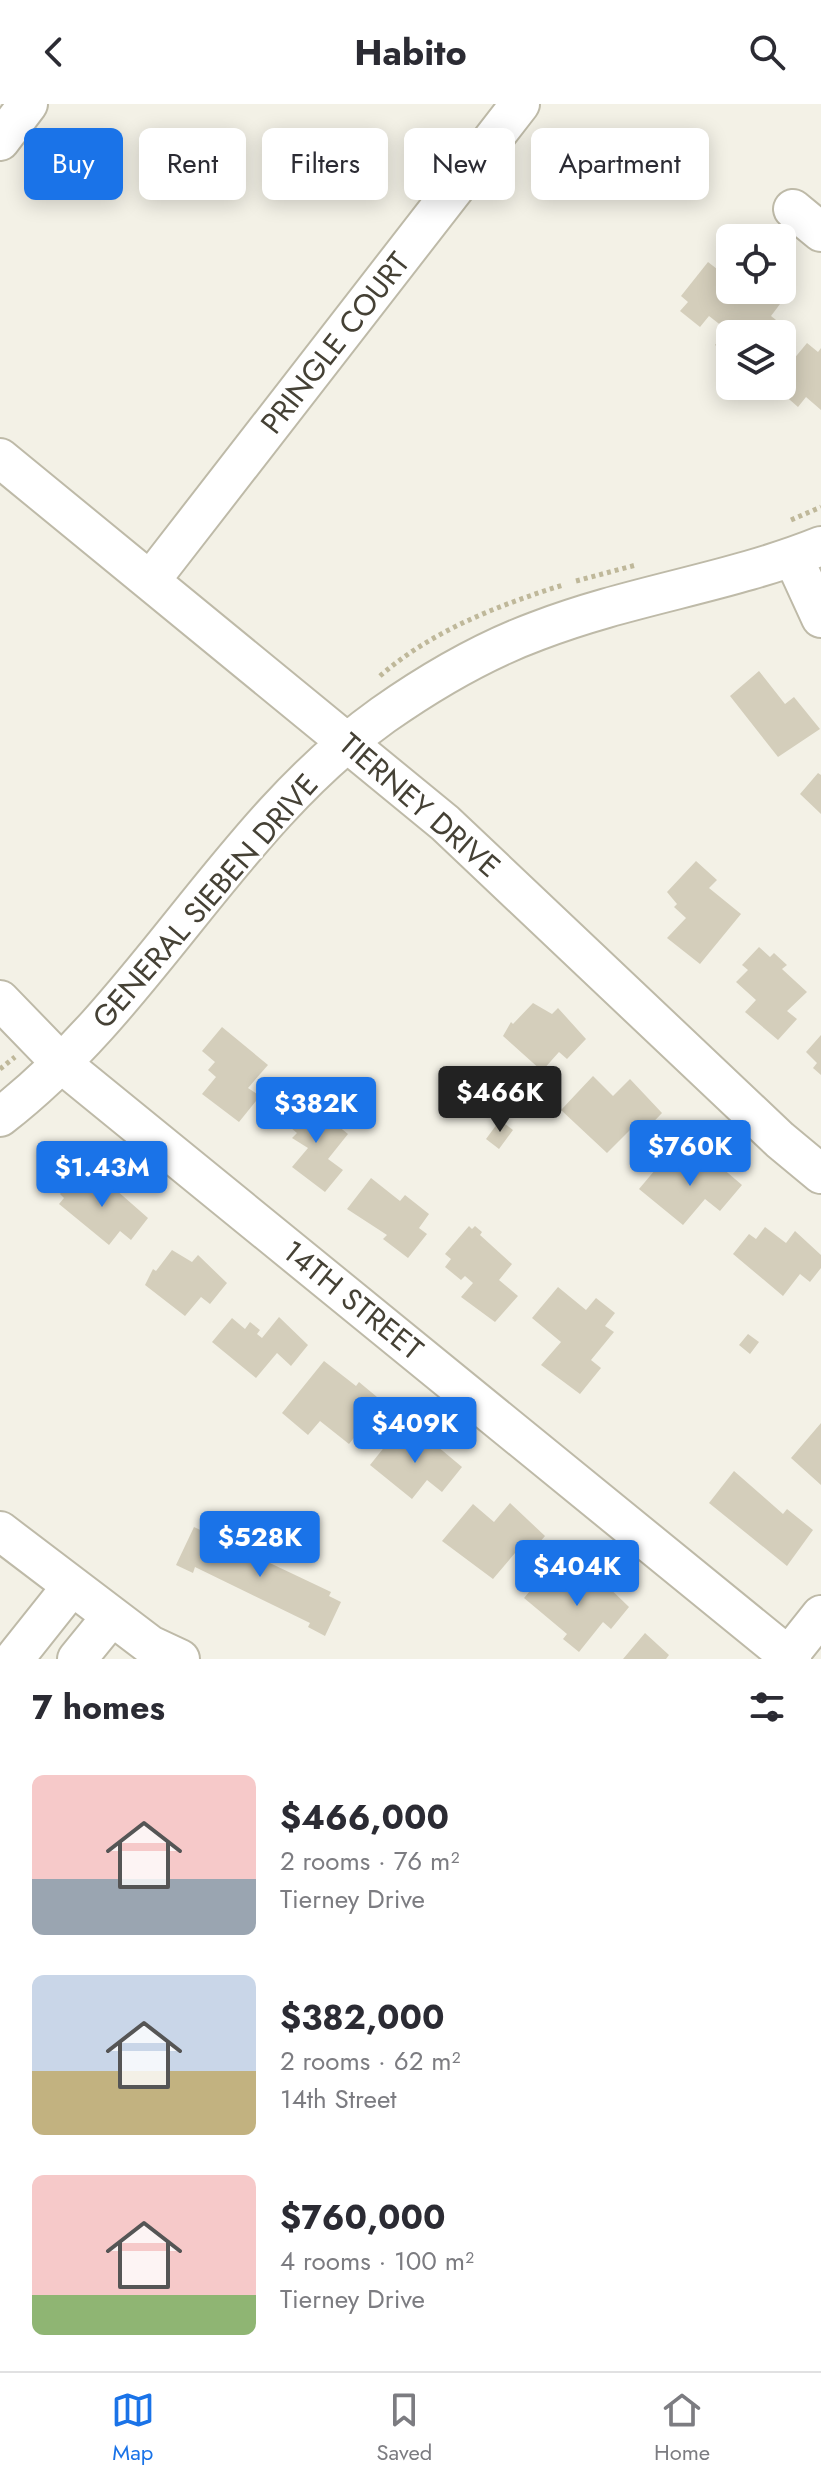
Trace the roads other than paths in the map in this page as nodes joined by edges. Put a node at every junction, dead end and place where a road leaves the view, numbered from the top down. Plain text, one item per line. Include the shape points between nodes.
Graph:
1 (28, 104) edge
2 (520, 104) edge
3 (0, 141) edge
4 (0, 458) edge
5 (807, 551) edge
6 (150, 581) junction
7 (821, 618) edge
8 (348, 742) junction
9 (0, 1000) edge
10 (62, 1064) junction
11 (0, 1117) edge
12 (821, 1174) edge
13 (0, 1531) edge
14 (72, 1586) junction
15 (821, 1615) edge
16 (112, 1616) junction
17 (789, 1658) edge
18 (14, 1659) edge
19 (77, 1659) edge
20 (180, 1659) edge

1 - 3 street
2 - 6 street, PRINGLE COURT
4 - 6 street, TIERNEY DRIVE
5 - 7 street
5 - 8 street, GENERAL SIEBEN DRIVE via 537,631 424,688
6 - 8 street, TIERNEY DRIVE
8 - 10 street, GENERAL SIEBEN DRIVE via 243,848 123,998
8 - 12 street, TIERNEY DRIVE via 445,823
9 - 10 street, 14TH STREET
10 - 11 street, GENERAL SIEBEN DRIVE
10 - 17 street, 14TH STREET
13 - 14 street
14 - 16 street
14 - 18 street
15 - 17 street
16 - 19 street
16 - 20 street via 150,1645

